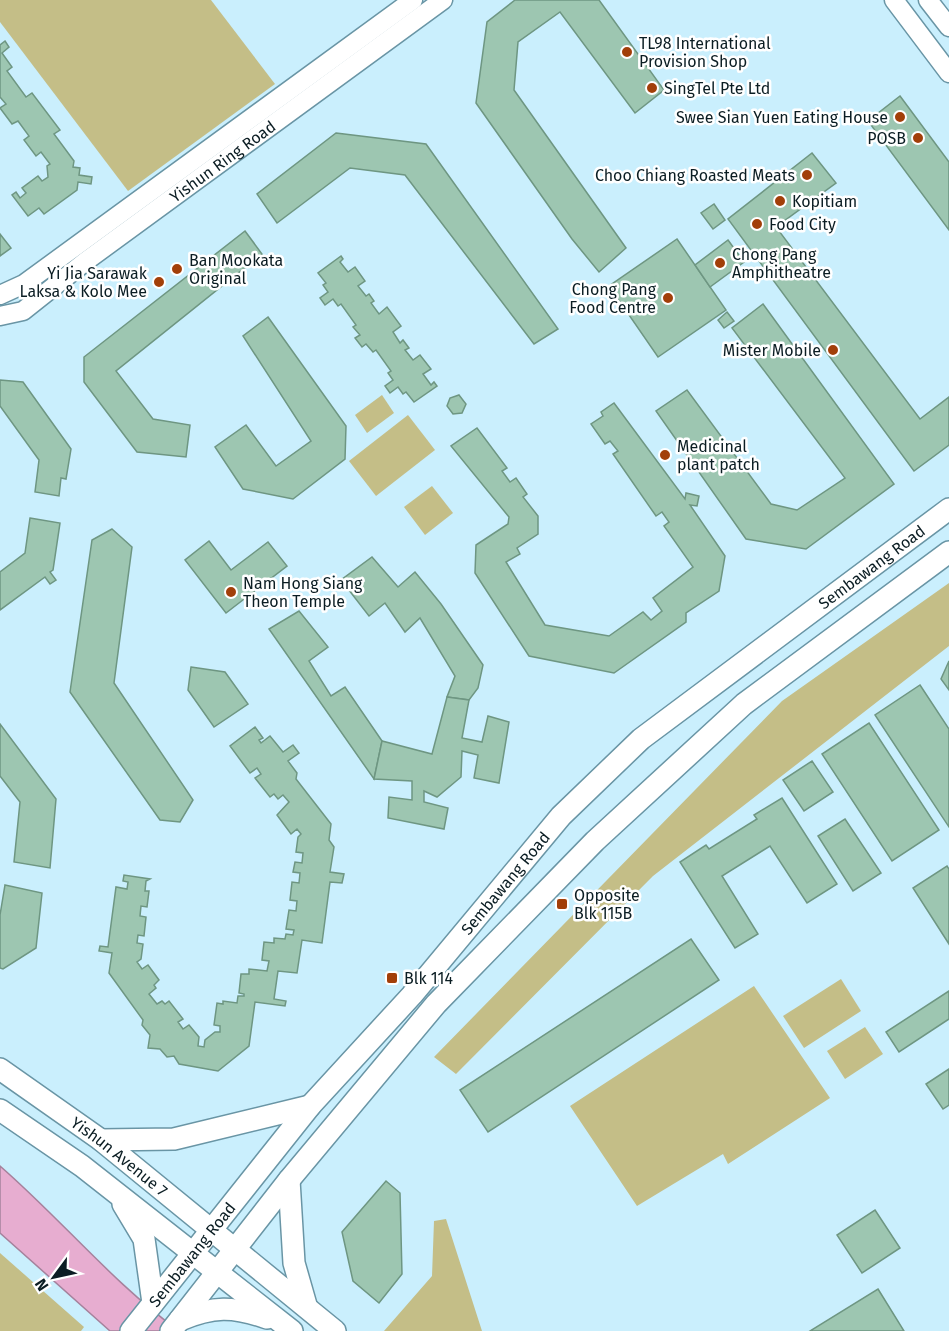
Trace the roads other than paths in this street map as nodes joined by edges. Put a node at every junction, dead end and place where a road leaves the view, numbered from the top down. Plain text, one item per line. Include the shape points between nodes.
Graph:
1 (412, 0) edge
2 (443, 0) edge
3 (894, 0) edge
4 (928, 0) edge
5 (949, 27) edge
6 (949, 73) edge
7 (0, 295) edge
8 (0, 316) edge
9 (949, 509) edge
10 (949, 552) edge
11 (0, 1070) edge
12 (310, 1106) junction
13 (0, 1110) edge
14 (101, 1140) junction
15 (289, 1180) junction
16 (116, 1193) junction
17 (212, 1229) junction
18 (236, 1249) junction
19 (193, 1253) junction
20 (217, 1272) junction
21 (153, 1303) junction
22 (306, 1305) junction
23 (176, 1324) edge
24 (287, 1327) edge
25 (131, 1331) edge
26 (335, 1331) edge

1 - 7 main road, Yishun Ring Road via 24,284
2 - 8 main road, Yishun Ring Road via 23,311
3 - 6 main road
4 - 5 main road
9 - 12 main road, Sembawang Road via 641,740 561,816 412,995
10 - 15 main road, Sembawang Road via 744,704 595,840 436,1004
11 - 14 main road, Yishun Avenue 7
12 - 14 main road via 174,1139
12 - 17 main road, Sembawang Road
13 - 16 main road, Yishun Avenue 7
14 - 17 main road, Yishun Avenue 7
15 - 18 main road, Sembawang Road
15 - 22 main road via 294,1263
16 - 19 main road, Yishun Avenue 7
16 - 21 main road via 144,1239
17 - 18 main road, Yishun Avenue 7
17 - 19 main road, Sembawang Road
18 - 20 main road, Sembawang Road
18 - 22 main road, Yishun Avenue 7
19 - 20 main road, Yishun Avenue 7
19 - 21 main road, Sembawang Road
20 - 23 main road, Sembawang Road
20 - 24 main road, Yishun Avenue 7
21 - 25 main road, Sembawang Road
22 - 26 main road, Yishun Avenue 7
23 - 24 main road via 203,1310 224,1308 242,1310

